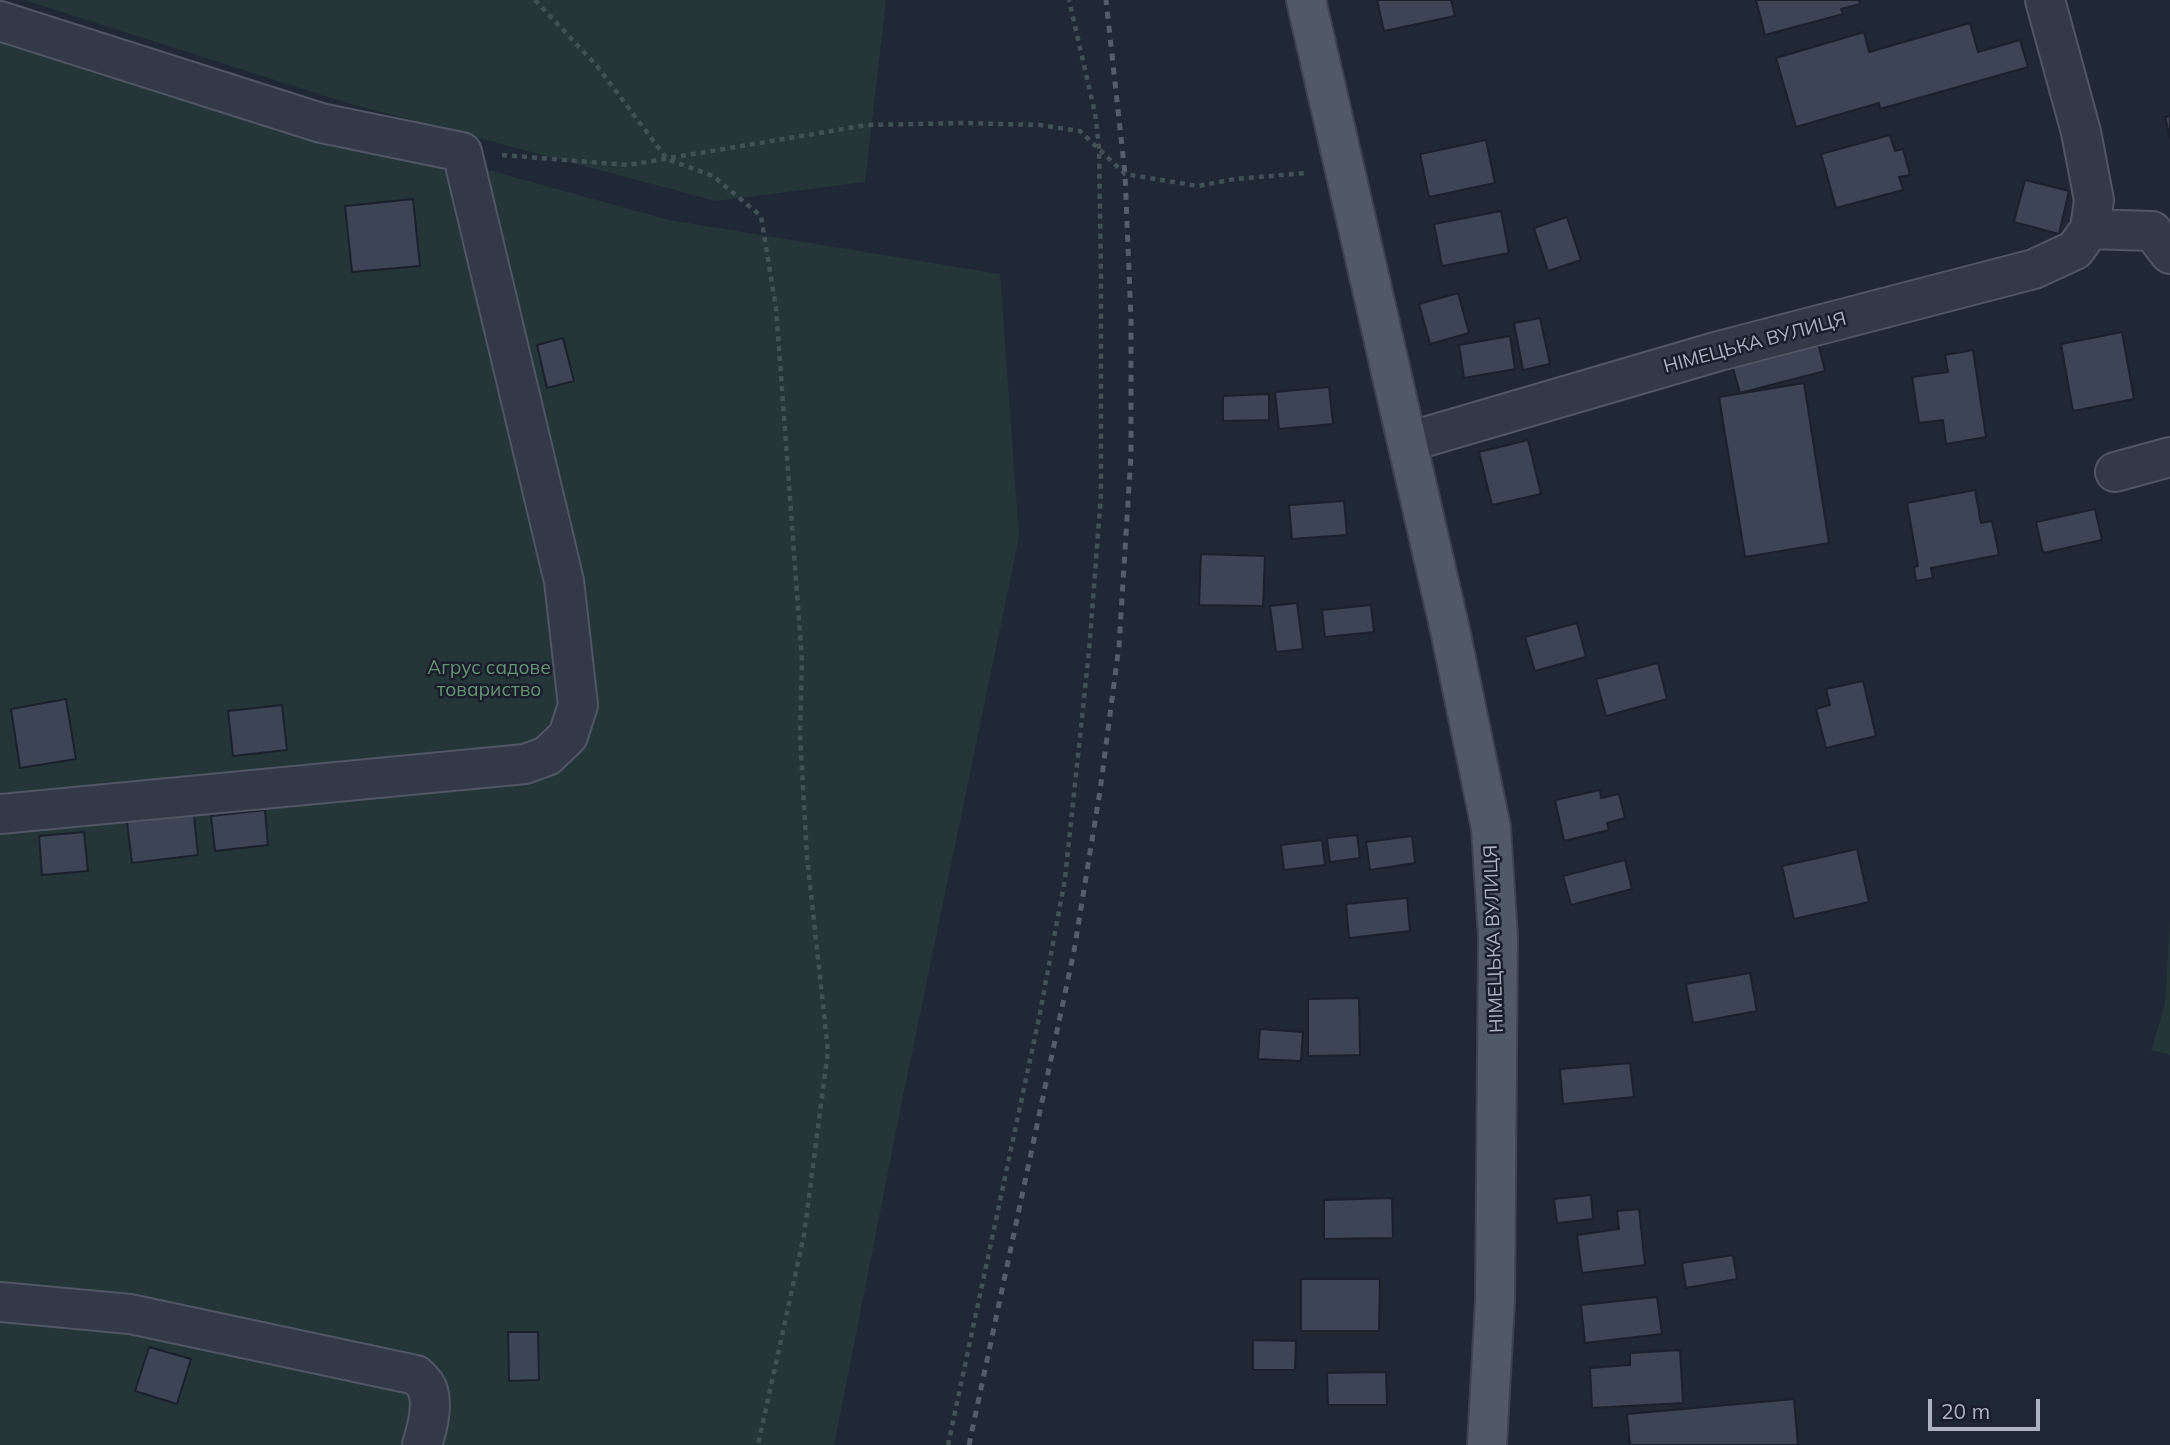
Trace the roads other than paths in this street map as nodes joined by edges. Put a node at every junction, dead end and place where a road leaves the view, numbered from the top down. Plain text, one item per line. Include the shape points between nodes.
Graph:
1 (1306, 0) edge
2 (2045, 0) edge
3 (0, 21) edge
4 (2090, 229) junction
5 (2170, 254) edge
6 (1408, 442) junction
7 (2170, 457) edge
8 (2115, 472) dead end
9 (0, 814) edge
10 (0, 1303) edge
11 (422, 1445) edge
12 (1487, 1445) edge

1 - 6 main road, НІМЕЦЬКА ВУЛИЦЯ
2 - 4 street via 2081,132 2094,200
3 - 9 street via 321,123 462,152 564,581 578,705 568,736 547,756 525,764
4 - 5 street via 2152,231
4 - 6 street, НІМЕЦЬКА ВУЛИЦЯ via 2075,250 2034,270 1719,351
6 - 12 main road, НІМЕЦЬКА ВУЛИЦЯ via 1491,828 1498,937 1495,1301
7 - 8 street
10 - 11 street via 130,1314 416,1375 427,1386 429,1397

